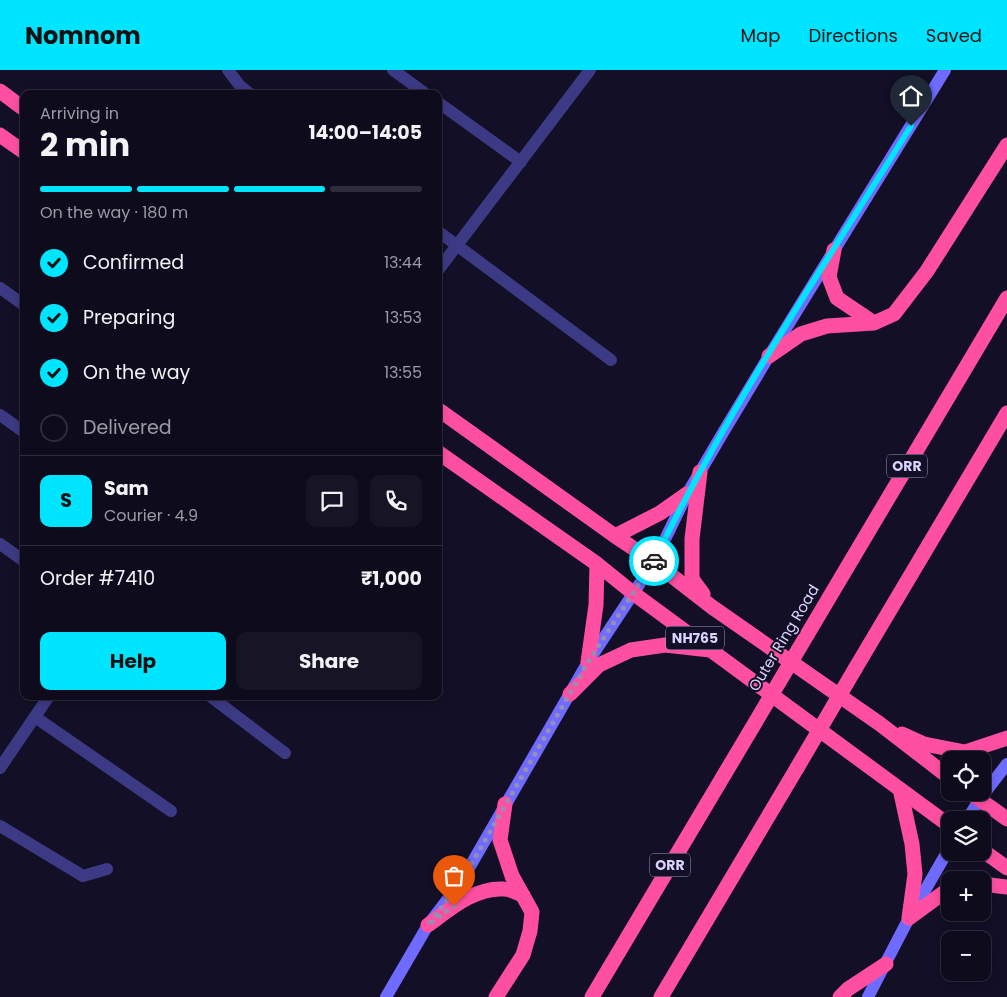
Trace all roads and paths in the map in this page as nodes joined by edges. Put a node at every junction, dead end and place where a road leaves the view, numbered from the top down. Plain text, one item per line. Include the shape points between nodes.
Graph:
1 (228, 70) edge
2 (393, 70) edge
3 (945, 70) edge
4 (582, 73) edge
5 (245, 90) edge
6 (420, 90) edge
7 (0, 92) edge
8 (442, 105) edge
9 (20, 106) edge
10 (0, 135) edge
11 (1007, 145) edge
12 (20, 149) edge
13 (521, 162) junction
14 (442, 234) edge
15 (458, 246) junction
16 (834, 250) junction
17 (442, 266) edge
18 (0, 288) edge
19 (1007, 298) edge
20 (20, 301) edge
21 (874, 323) junction
22 (769, 356) junction
23 (611, 360) dead end
24 (442, 412) edge
25 (1007, 413) edge
26 (0, 415) edge
27 (20, 429) edge
28 (442, 455) edge
29 (700, 472) junction
30 (687, 494) junction
31 (614, 536) junction
32 (0, 544) edge
33 (20, 557) edge
34 (654, 562) junction
35 (597, 564) junction
36 (633, 593) junction
37 (712, 607) junction
38 (712, 650) junction
39 (588, 662) junction
40 (570, 694) junction
41 (46, 700) edge
42 (215, 700) edge
43 (35, 718) junction
44 (880, 724) junction
45 (1007, 738) edge
46 (285, 753) dead end
47 (1007, 764) edge
48 (0, 768) edge
49 (941, 771) edge
50 (991, 780) edge
51 (900, 789) junction
52 (981, 801) edge
53 (505, 804) junction
54 (171, 811) dead end
55 (941, 819) edge
56 (1007, 819) edge
57 (0, 826) edge
58 (991, 856) edge
59 (942, 861) edge
60 (1007, 868) edge
61 (107, 869) dead end
62 (991, 885) edge
63 (1007, 887) edge
64 (523, 895) junction
65 (941, 895) edge
66 (910, 918) junction
67 (428, 925) junction
68 (886, 964) junction
69 (386, 997) edge
70 (496, 997) edge
71 (592, 997) edge
72 (661, 997) edge
73 (840, 997) edge
74 (868, 997) edge

1 - 5 street
2 - 6 street
3 - 16 main road
4 - 13 street
7 - 9 highway
8 - 13 street
10 - 12 highway
11 - 21 highway via 927,271 894,314
13 - 15 street
14 - 15 street
15 - 17 street
15 - 23 street
16 - 21 highway via 829,277 837,298
16 - 22 main road
18 - 20 street
19 - 71 highway, Outer Ring Road / ORR, bridge
21 - 22 highway via 827,326 801,334
22 - 29 main road
24 - 31 highway, NH765
25 - 72 highway, bridge
26 - 27 street
28 - 35 highway, NH765
29 - 30 main road
29 - 37 highway via 692,539 692,579
30 - 31 highway via 660,513
30 - 34 main road
31 - 34 highway, NH765
32 - 33 street
34 - 36 main road
34 - 37 highway, NH765
35 - 36 highway, NH765
35 - 39 highway via 596,605
36 - 38 highway, NH765
36 - 39 main road
37 - 44 highway, NH765
38 - 40 highway via 665,645 631,650 599,665
38 - 51 highway, NH765
39 - 40 main road
40 - 53 main road
41 - 43 street
42 - 46 street
43 - 48 street
43 - 54 street
44 - 45 highway via 924,744 965,752
44 - 49 highway, NH765
47 - 50 main road
51 - 55 highway, NH765
51 - 66 highway via 915,874
52 - 56 highway
53 - 64 highway via 500,840 512,876
53 - 67 main road via 461,882
57 - 61 street via 83,876
58 - 60 highway
59 - 66 main road
62 - 63 highway
64 - 67 highway via 505,889 482,892 459,902
64 - 70 highway via 532,912 530,931 523,955
65 - 66 highway
66 - 68 main road
67 - 69 main road
68 - 73 highway
68 - 74 main road

